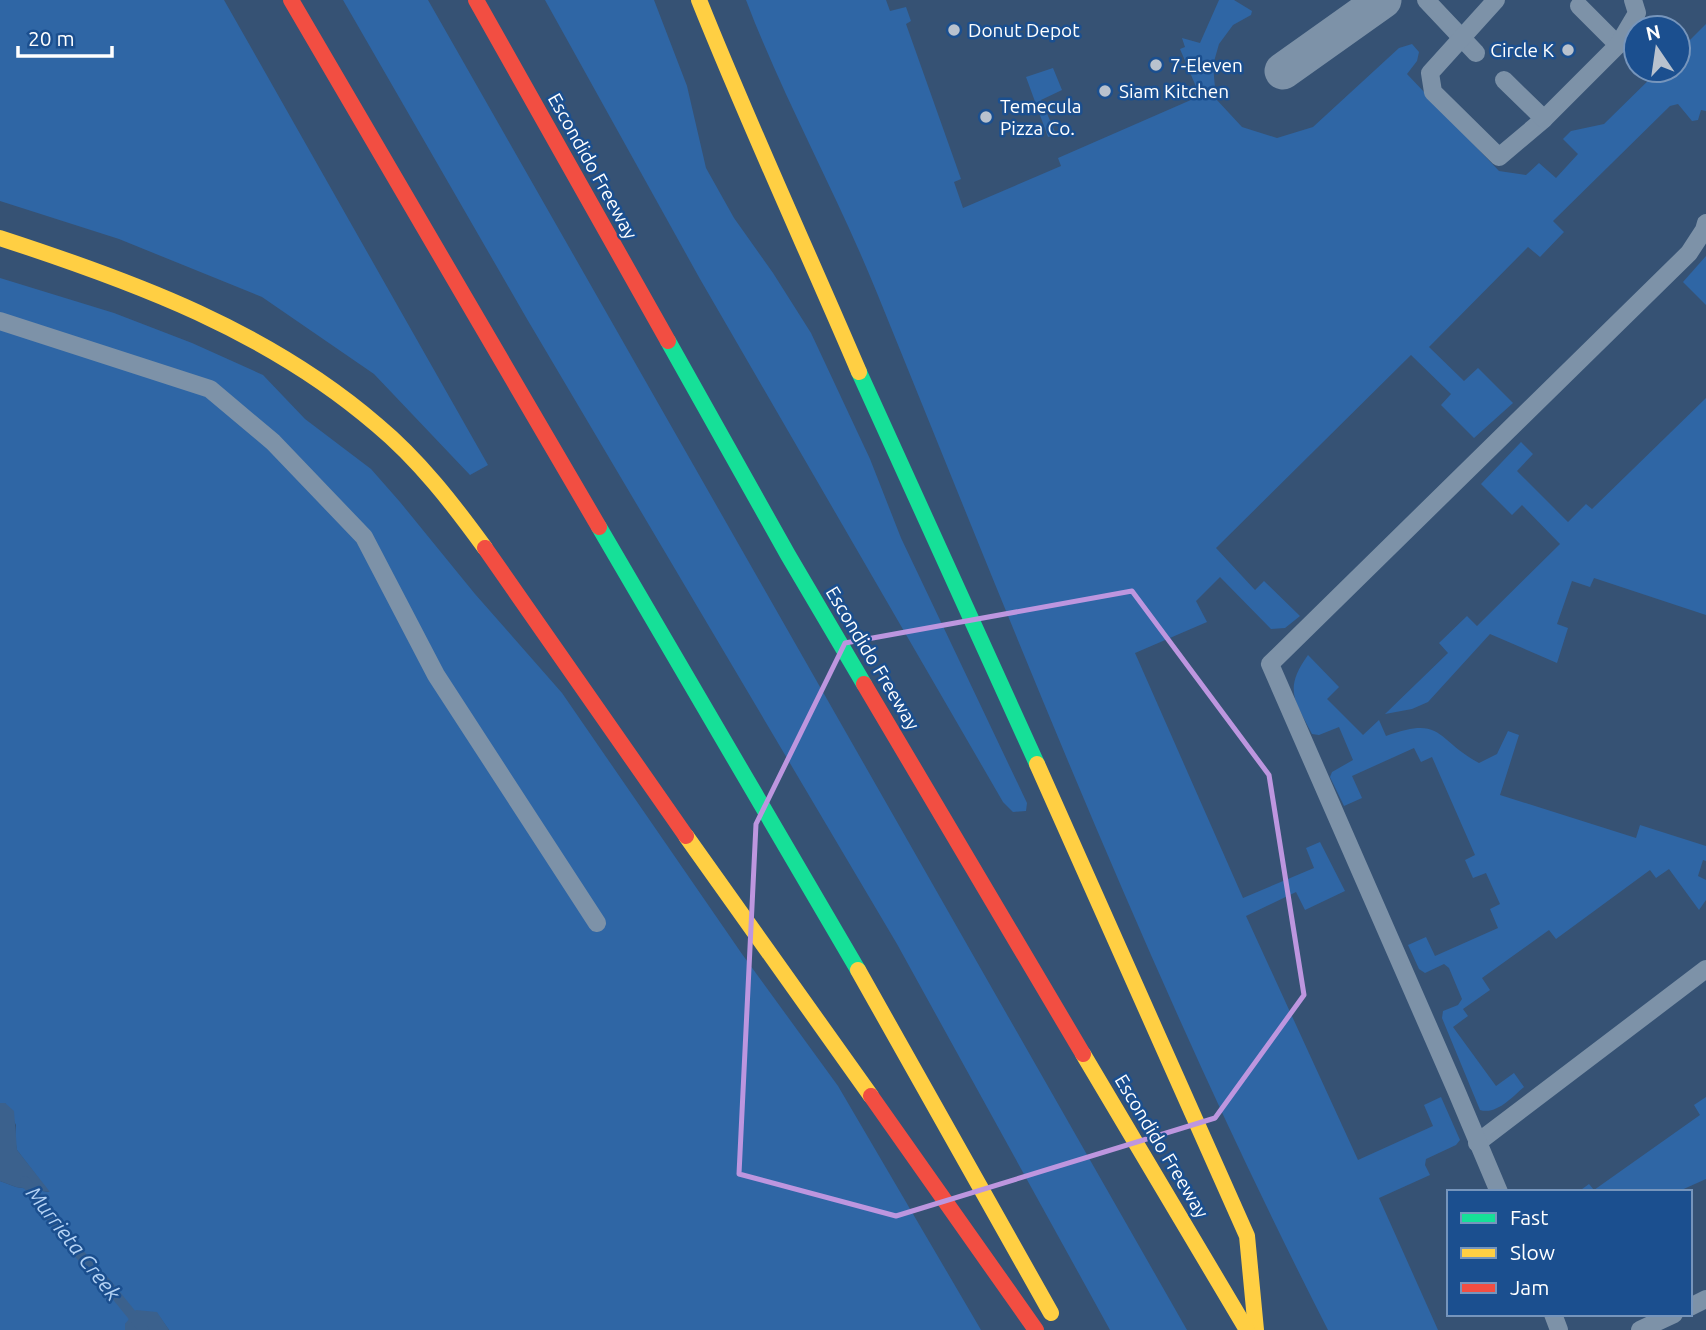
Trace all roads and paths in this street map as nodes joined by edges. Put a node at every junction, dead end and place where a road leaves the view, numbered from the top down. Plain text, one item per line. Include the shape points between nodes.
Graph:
1 (291, 0) edge
2 (476, 0) edge
3 (699, 0) edge
4 (1383, 0) edge
5 (1426, 0) edge
6 (1496, 0) edge
7 (1633, 0) edge
8 (1579, 6) dead end
9 (1461, 38) junction
10 (1618, 46) junction
11 (1476, 53) dead end
12 (1283, 71) dead end
13 (1504, 80) dead end
14 (1544, 119) junction
15 (1706, 223) edge
16 (0, 238) edge
17 (0, 321) edge
18 (597, 923) dead end
19 (1706, 969) edge
20 (1477, 1143) junction
21 (1498, 1190) edge
22 (1670, 1316) edge
23 (1036, 1330) edge
24 (1060, 1330) edge
25 (1247, 1330) edge
26 (1256, 1330) edge
27 (1640, 1330) edge

1 - 24 highway via 913,1065
2 - 25 highway, Escondido Freeway via 788,555
3 - 26 highway via 890,445 1247,1236
4 - 12 street
5 - 9 lane
6 - 9 lane
7 - 10 lane via 1637,13
8 - 10 lane
9 - 11 lane
9 - 14 lane via 1430,73 1433,92 1499,157
10 - 14 lane
13 - 14 lane
15 - 20 lane via 1689,253 1270,664
16 - 23 highway via 90,266 228,323 333,391 410,455 476,535
17 - 18 lane via 210,388 273,442 363,537 436,675
19 - 20 lane
20 - 21 lane
22 - 27 lane

